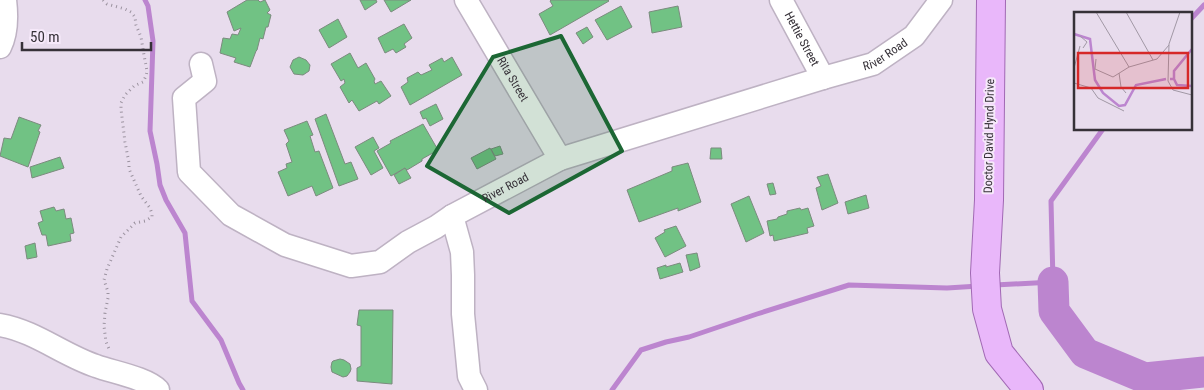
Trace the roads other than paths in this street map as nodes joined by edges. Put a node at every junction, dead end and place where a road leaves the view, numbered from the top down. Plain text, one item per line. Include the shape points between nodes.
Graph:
1 (5, 0) edge
2 (466, 0) edge
3 (781, 0) edge
4 (941, 0) edge
5 (991, 0) edge
6 (0, 48) edge
7 (201, 64) dead end
8 (823, 78) junction
9 (560, 159) junction
10 (452, 216) junction
11 (0, 325) edge
12 (158, 390) edge
13 (476, 390) edge
14 (1029, 390) edge

1 - 6 street via 5,37
2 - 9 street, Rita Street
3 - 8 street, Hettie Street
4 - 8 street, River Road via 914,36 874,64
5 - 14 main road, Doctor David Hynd Drive via 987,309 999,353
7 - 10 street, River Road via 205,81 184,98 189,172 231,215 285,245 351,266 380,262
8 - 9 street, River Road
9 - 10 street, River Road
10 - 13 street via 462,252 469,376
11 - 12 street via 17,328 96,366 144,381

